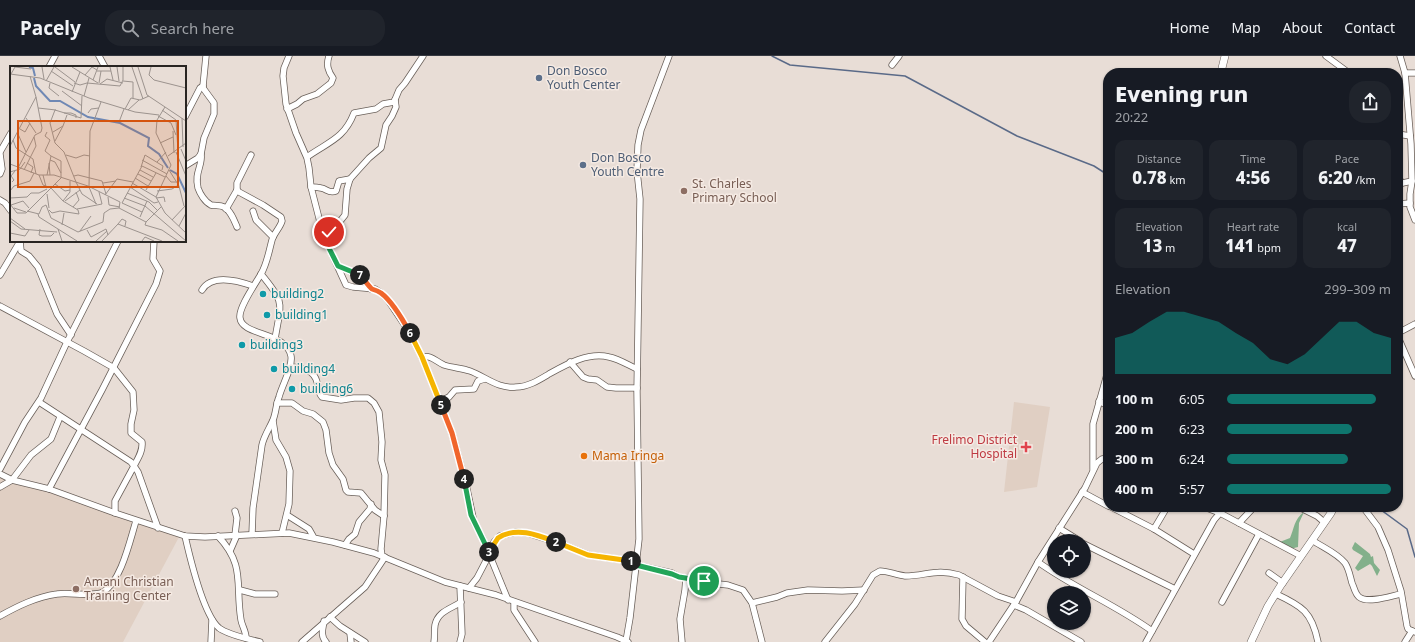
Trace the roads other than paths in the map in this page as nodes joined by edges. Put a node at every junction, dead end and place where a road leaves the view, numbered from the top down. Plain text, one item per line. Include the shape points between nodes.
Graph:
1 (55, 56) edge
2 (100, 56) edge
3 (206, 56) edge
4 (289, 56) edge
5 (329, 56) edge
6 (423, 56) edge
7 (669, 56) edge
8 (899, 56) edge
9 (1224, 56) edge
10 (1326, 56) edge
11 (1400, 56) edge
12 (892, 65) dead end
13 (50, 66) edge
14 (105, 66) edge
15 (1222, 68) edge
16 (1342, 68) edge
17 (1415, 72) edge
18 (1405, 73) junction
19 (203, 86) junction
20 (395, 100) junction
21 (287, 108) junction
22 (186, 115) edge
23 (10, 135) edge
24 (1403, 135) edge
25 (1410, 136) junction
26 (0, 153) edge
27 (201, 154) junction
28 (251, 156) dead end
29 (307, 157) junction
30 (1413, 158) edge
31 (186, 165) edge
32 (0, 174) edge
33 (350, 179) junction
34 (1412, 181) junction
35 (1403, 183) edge
36 (310, 187) junction
37 (237, 190) junction
38 (1412, 194) edge
39 (0, 200) edge
40 (1410, 203) junction
41 (1403, 204) edge
42 (226, 209) junction
43 (10, 210) edge
44 (254, 211) dead end
45 (1415, 219) edge
46 (237, 227) dead end
47 (325, 237) junction
48 (273, 238) junction
49 (20, 242) edge
50 (117, 242) edge
51 (154, 242) edge
52 (338, 266) junction
53 (261, 274) junction
54 (0, 275) edge
55 (253, 286) junction
56 (371, 289) junction
57 (202, 290) dead end
58 (0, 306) edge
59 (1415, 324) edge
60 (1403, 330) edge
61 (70, 335) junction
62 (276, 339) junction
63 (67, 342) junction
64 (1403, 348) edge
65 (422, 357) junction
66 (570, 362) junction
67 (290, 367) junction
68 (114, 368) junction
69 (637, 369) junction
70 (1415, 376) edge
71 (485, 379) junction
72 (637, 388) junction
73 (1103, 390) edge
74 (1100, 401) junction
75 (38, 402) junction
76 (440, 402) junction
77 (277, 403) junction
78 (1103, 403) edge
79 (60, 417) junction
80 (273, 421) junction
81 (80, 430) junction
82 (1103, 459) edge
83 (134, 466) junction
84 (0, 469) edge
85 (1093, 471) junction
86 (0, 474) edge
87 (12, 480) junction
88 (0, 487) edge
89 (48, 489) junction
90 (1082, 492) junction
91 (1103, 503) edge
92 (371, 504) junction
93 (234, 511) dead end
94 (1121, 512) edge
95 (1164, 512) edge
96 (1249, 512) edge
97 (1309, 512) edge
98 (1331, 512) edge
99 (1367, 512) edge
100 (1220, 513) joint
101 (115, 514) junction
102 (287, 515) junction
103 (384, 516) junction
104 (136, 521) junction
105 (1324, 522) junction
106 (1239, 523) junction
107 (158, 528) junction
108 (1059, 528) junction
109 (1154, 529) junction
110 (282, 533) junction
111 (252, 534) junction
112 (1069, 534) edge
113 (1259, 534) junction
114 (236, 535) junction
115 (185, 536) junction
116 (218, 536) junction
117 (312, 536) junction
118 (1312, 540) junction
119 (345, 545) junction
120 (1091, 547) edge
121 (230, 551) junction
122 (489, 554) junction
123 (1194, 554) junction
124 (1301, 556) junction
125 (384, 557) junction
126 (1038, 562) junction
127 (636, 563) junction
128 (1269, 572) dead end
129 (963, 577) junction
130 (686, 578) junction
131 (1283, 583) junction
132 (460, 586) junction
133 (468, 588) junction
134 (1175, 589) junction
135 (240, 590) junction
136 (864, 590) junction
137 (275, 594) dead end
138 (1276, 594) junction
139 (1401, 594) junction
140 (511, 601) junction
141 (461, 602) junction
142 (1222, 602) dead end
143 (752, 603) junction
144 (1015, 603) junction
145 (0, 616) edge
146 (330, 617) junction
147 (212, 620) junction
148 (324, 621) junction
149 (1152, 631) junction
150 (1414, 632) edge
151 (350, 633) junction
152 (246, 638) junction
153 (627, 641) edge
154 (211, 642) edge
155 (260, 642) edge
156 (302, 642) edge
157 (326, 642) edge
158 (351, 642) edge
159 (365, 642) edge
160 (434, 642) edge
161 (460, 642) edge
162 (535, 642) edge
163 (682, 642) edge
164 (762, 642) edge
165 (825, 642) edge
166 (984, 642) edge
167 (989, 642) edge
168 (1081, 642) edge
169 (1146, 642) edge
170 (1251, 642) edge
171 (1318, 642) edge
172 (1405, 642) edge

1 - 13 street
2 - 14 street
3 - 19 street
4 - 21 street via 283,76
5 - 21 street via 327,64 333,78 331,83 317,94
6 - 20 street
7 - 69 street via 641,130 638,145 640,199
8 - 12 street
9 - 15 street
10 - 16 street
11 - 18 street
17 - 18 street
18 - 25 street
19 - 22 street
19 - 27 street via 214,106
20 - 29 street via 376,109 354,114 339,137
20 - 33 street via 396,107 386,125 381,148
21 - 29 street
23 - 26 street
24 - 25 street
25 - 30 street
26 - 32 street
27 - 31 street
27 - 42 street via 196,176 200,194 210,204
28 - 37 street via 237,183
29 - 36 street
30 - 34 street
33 - 36 street via 339,181 334,192
33 - 47 street via 346,215
34 - 35 street
34 - 38 street
36 - 47 street
37 - 42 street
37 - 48 street via 281,217 282,223
38 - 40 street
39 - 43 street
40 - 41 street
40 - 45 street
42 - 46 street
44 - 48 street via 256,220
47 - 52 street
48 - 53 street
49 - 54 street
49 - 61 street via 20,251 29,256 38,267 57,314
50 - 61 street
51 - 68 street via 153,260 160,269 159,278
52 - 56 street via 362,276
52 - 56 street via 346,285
53 - 55 street
53 - 62 street via 274,289 281,303
55 - 57 street via 220,280 208,283
55 - 62 street via 240,313 241,323
56 - 65 street via 381,293 392,305
58 - 63 street
59 - 60 street
61 - 63 street
62 - 67 street via 290,352
63 - 68 street
63 - 75 street
64 - 70 street
65 - 71 street via 432,357 441,364 468,370
65 - 76 street
66 - 69 street via 608,357
66 - 71 street via 533,383 516,388 494,384
66 - 72 street via 583,377 597,380 607,387
67 - 77 street
67 - 103 street via 304,369 313,374 322,397 341,400 364,397 377,407 382,442 381,460 385,475
68 - 81 street
68 - 83 street via 133,392 131,433 143,446
69 - 72 street
71 - 76 street via 478,381 473,390 455,390
72 - 127 street via 639,518
73 - 74 street
74 - 78 street
74 - 85 street via 1093,424
75 - 79 street
75 - 84 street
76 - 122 street via 458,454 471,515
77 - 80 street
77 - 92 street via 292,403 323,422 328,450 346,490 362,493
79 - 81 street
79 - 87 street via 51,439 31,455
80 - 102 street via 276,440 290,471
80 - 111 street via 264,436 261,451
81 - 83 street
81 - 89 street
82 - 85 street
83 - 101 street via 115,500
83 - 107 street
85 - 90 street
86 - 87 street
87 - 88 street
87 - 89 street
89 - 101 street
90 - 91 street
90 - 108 street
92 - 103 street
92 - 119 street via 359,522 355,534
93 - 114 street via 237,518
94 - 109 street
95 - 109 street
96 - 106 street
97 - 105 street
98 - 105 street
99 - 139 street via 1378,527 1388,550
100 - 106 street
100 - 123 street
101 - 104 street
102 - 110 street
102 - 117 street via 309,530
103 - 125 street via 381,544
104 - 107 street
104 - 145 street via 120,570 104,592 41,597
105 - 118 street
106 - 113 street
107 - 115 street
108 - 112 street
108 - 126 street
109 - 123 street
110 - 111 street
110 - 117 street
111 - 114 street
113 - 124 street
113 - 142 street
114 - 116 street
114 - 121 street
115 - 116 street
115 - 147 street via 196,579
116 - 121 street
117 - 119 street
118 - 124 street
118 - 139 street via 1344,562 1360,598 1367,600
119 - 125 street
120 - 134 street
121 - 135 street via 235,560
122 - 127 street via 498,538 520,532 542,536 588,555
122 - 133 street via 477,578
122 - 140 street
123 - 134 street
124 - 131 street
125 - 132 street
125 - 146 street via 365,587
126 - 144 street
126 - 149 street
127 - 130 street
127 - 153 street
128 - 131 street
129 - 136 street via 942,571 905,576 880,571 873,575
129 - 144 street
129 - 166 street via 962,619
130 - 143 street via 743,590
130 - 163 street via 680,619
131 - 138 street
132 - 133 street
132 - 141 street
133 - 140 street
134 - 149 street
135 - 137 street via 255,594
135 - 152 street via 241,620
136 - 143 street via 808,590
136 - 165 street
138 - 170 street
138 - 171 street via 1306,612 1313,623
139 - 150 street via 1408,629
140 - 153 street
140 - 162 street
141 - 160 street via 438,618
141 - 161 street
143 - 164 street
144 - 167 street
144 - 168 street
146 - 148 street
146 - 151 street
147 - 152 street via 223,630
147 - 154 street
148 - 156 street
148 - 157 street via 322,635
149 - 169 street
150 - 172 street
151 - 158 street
151 - 159 street
152 - 155 street

